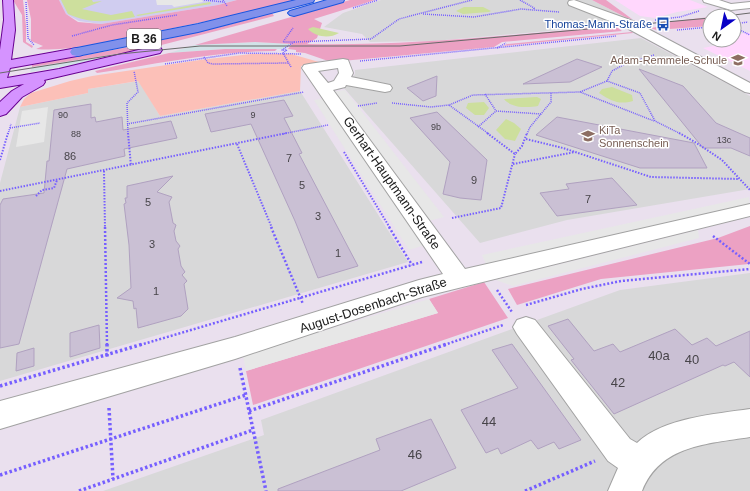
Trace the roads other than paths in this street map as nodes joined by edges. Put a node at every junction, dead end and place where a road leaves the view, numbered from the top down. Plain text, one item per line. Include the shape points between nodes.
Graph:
1 (8, 0) edge
2 (308, 0) edge
3 (339, 0) edge
4 (708, 0) edge
5 (573, 3) dead end
6 (750, 5) edge
7 (9, 33) junction
8 (155, 50) joint
9 (77, 52) junction
10 (2, 66) edge
11 (749, 72) dead end
12 (59, 73) junction
13 (0, 79) edge
14 (731, 79) junction
15 (342, 80) junction
16 (0, 84) edge
17 (324, 88) junction
18 (750, 89) edge
19 (386, 95) road end
20 (0, 111) edge
21 (750, 210) edge
22 (459, 278) junction
23 (519, 314) road end
24 (0, 415) edge
25 (750, 423) edge
26 (629, 457) junction
27 (625, 491) edge

1 - 7 main road
2 - 9 highway, B 36 via 198,28
3 - 8 highway, B 36
4 - 6 street via 727,6
5 - 14 street via 629,24 679,56 693,58
7 - 9 main road via 39,52
7 - 10 main road
8 - 12 main road, B 36
9 - 10 main road, B 36
10 - 13 main road
11 - 14 street
12 - 16 main road, B 36
12 - 20 main road via 23,89
14 - 18 street
15 - 17 street via 340,84
15 - 17 street, Gerhart-Hauptmann-Straße via 346,73 343,63 309,68
15 - 19 street
17 - 22 street, Gerhart-Hauptmann-Straße via 353,114 442,256
21 - 22 street, August-Dosenbach-Straße
22 - 24 street, August-Dosenbach-Straße via 235,348
23 - 26 street
25 - 26 street via 679,435
26 - 27 street via 630,478

